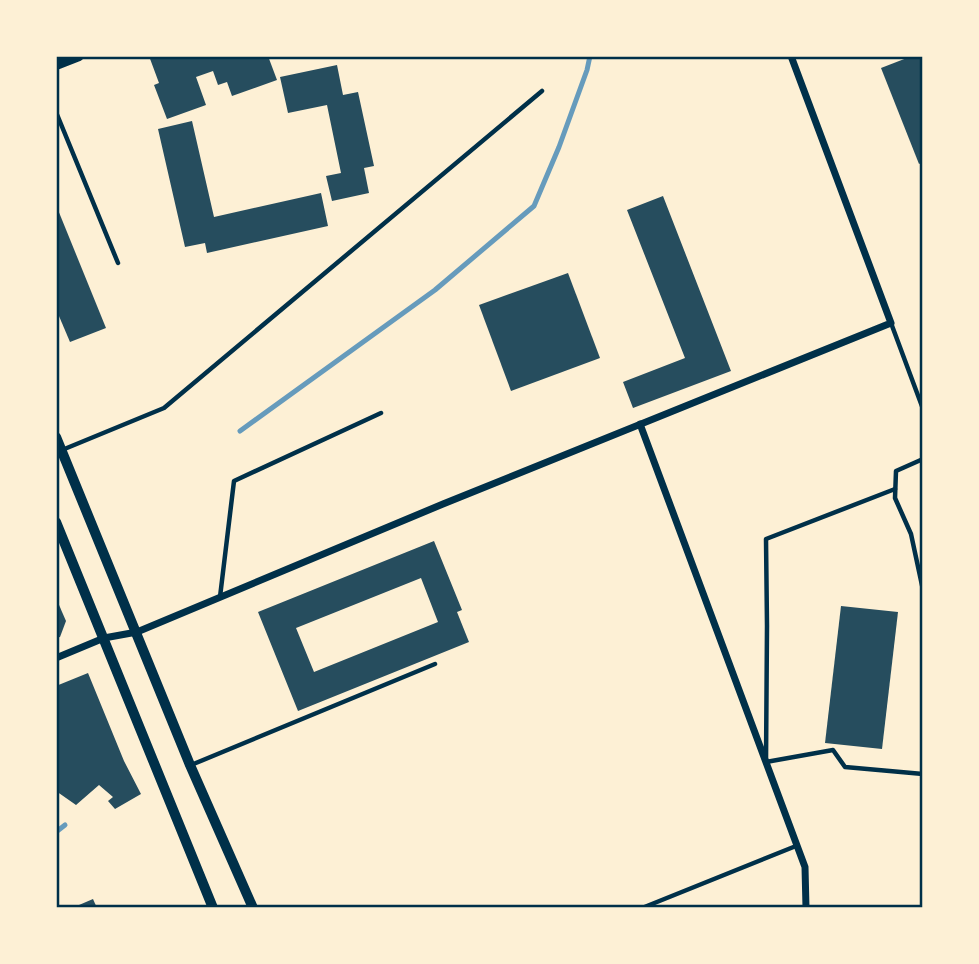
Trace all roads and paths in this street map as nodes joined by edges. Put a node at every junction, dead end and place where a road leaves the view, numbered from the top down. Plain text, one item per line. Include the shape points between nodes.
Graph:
1 (79, 56) edge
2 (790, 56) edge
3 (56, 65) edge
4 (542, 91) dead end
5 (56, 112) edge
6 (118, 263) dead end
7 (891, 323) junction
8 (923, 409) edge
9 (381, 413) dead end
10 (640, 424) junction
11 (56, 437) edge
12 (62, 450) junction
13 (923, 459) edge
14 (895, 489) junction
15 (56, 522) edge
16 (923, 590) edge
17 (220, 598) junction
18 (137, 632) junction
19 (104, 638) junction
20 (56, 658) edge
21 (435, 664) dead end
22 (766, 762) junction
23 (190, 765) junction
24 (923, 774) edge
25 (796, 846) junction
26 (213, 908) edge
27 (253, 908) edge
28 (642, 908) edge
29 (806, 908) edge

1 - 3 street
2 - 7 street
4 - 12 lane via 164,408
5 - 6 lane
7 - 8 lane
7 - 10 street
9 - 17 lane via 234,481
10 - 17 street
10 - 22 street
11 - 12 street
12 - 18 street
13 - 14 lane via 895,471
14 - 16 lane
14 - 22 lane via 766,539
15 - 19 street
17 - 18 street
18 - 19 street
18 - 23 street
19 - 20 street
19 - 26 street
21 - 23 lane
22 - 24 lane via 833,750 845,767
22 - 25 street
23 - 27 street
25 - 28 lane
25 - 29 street via 804,867

